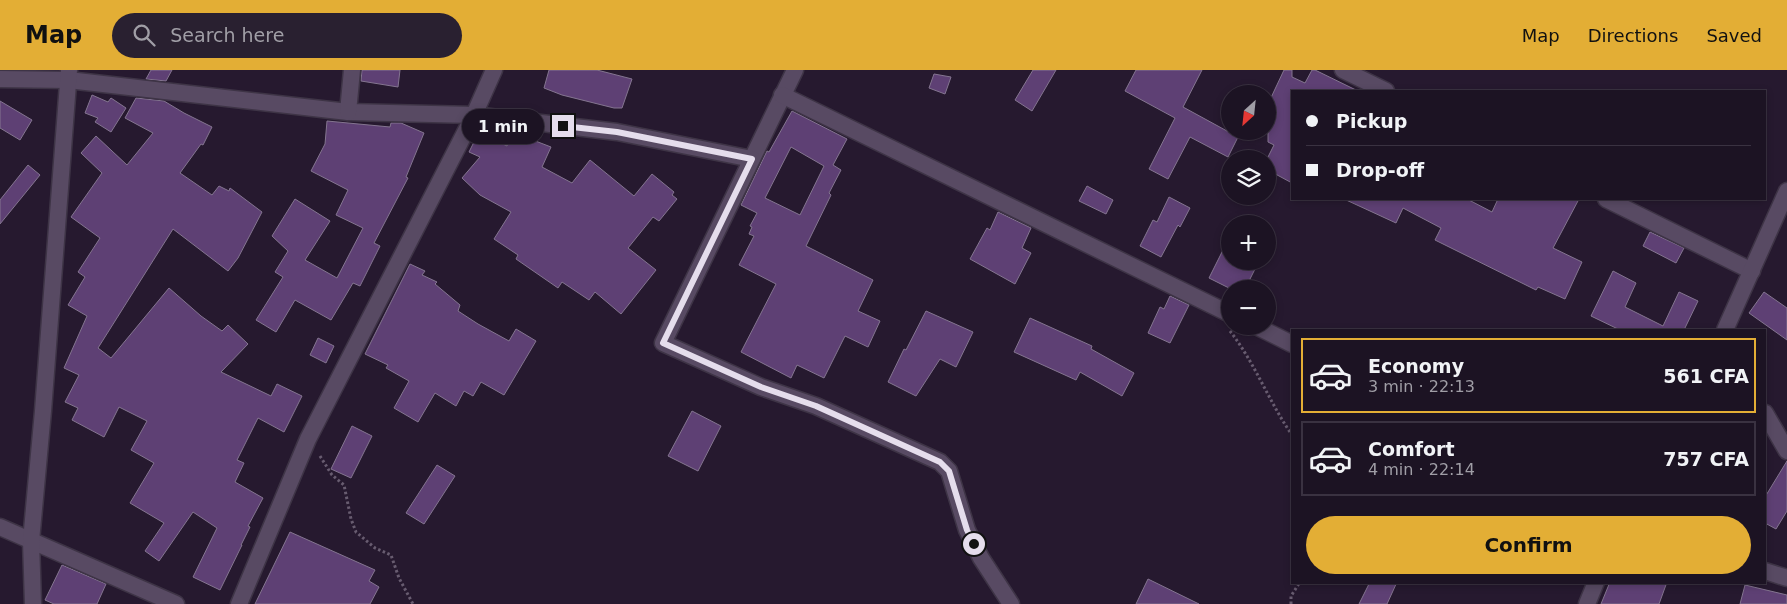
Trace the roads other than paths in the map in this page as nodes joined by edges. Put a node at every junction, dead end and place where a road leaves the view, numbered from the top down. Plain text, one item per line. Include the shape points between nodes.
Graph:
1 (352, 70) edge
2 (494, 70) edge
3 (794, 70) edge
4 (1343, 70) edge
5 (68, 75) edge
6 (0, 79) edge
7 (1384, 90) edge
8 (782, 95) junction
9 (348, 112) junction
10 (474, 115) junction
11 (752, 159) junction
12 (1787, 191) edge
13 (1608, 200) edge
14 (1752, 271) junction
15 (1221, 310) edge
16 (1726, 329) edge
17 (1274, 335) edge
18 (1291, 344) edge
19 (1766, 415) edge
20 (1787, 452) edge
21 (0, 527) edge
22 (31, 540) junction
23 (1766, 571) edge
24 (1787, 578) edge
25 (1595, 584) edge
26 (33, 604) edge
27 (176, 604) edge
28 (239, 604) edge
29 (1011, 604) edge
30 (1587, 604) edge

1 - 9 street
2 - 10 street
3 - 8 street
4 - 7 street
5 - 6 street
5 - 9 street
5 - 22 street
8 - 11 street
8 - 15 street
9 - 10 street
10 - 11 street via 617,132
10 - 28 street via 308,439
11 - 29 street via 663,343 761,387 816,406 940,462 949,471 967,530 981,558
12 - 14 street
13 - 14 street
14 - 16 street
17 - 18 street
19 - 20 street
21 - 22 street
22 - 26 street
22 - 27 street
23 - 24 street
25 - 30 street

